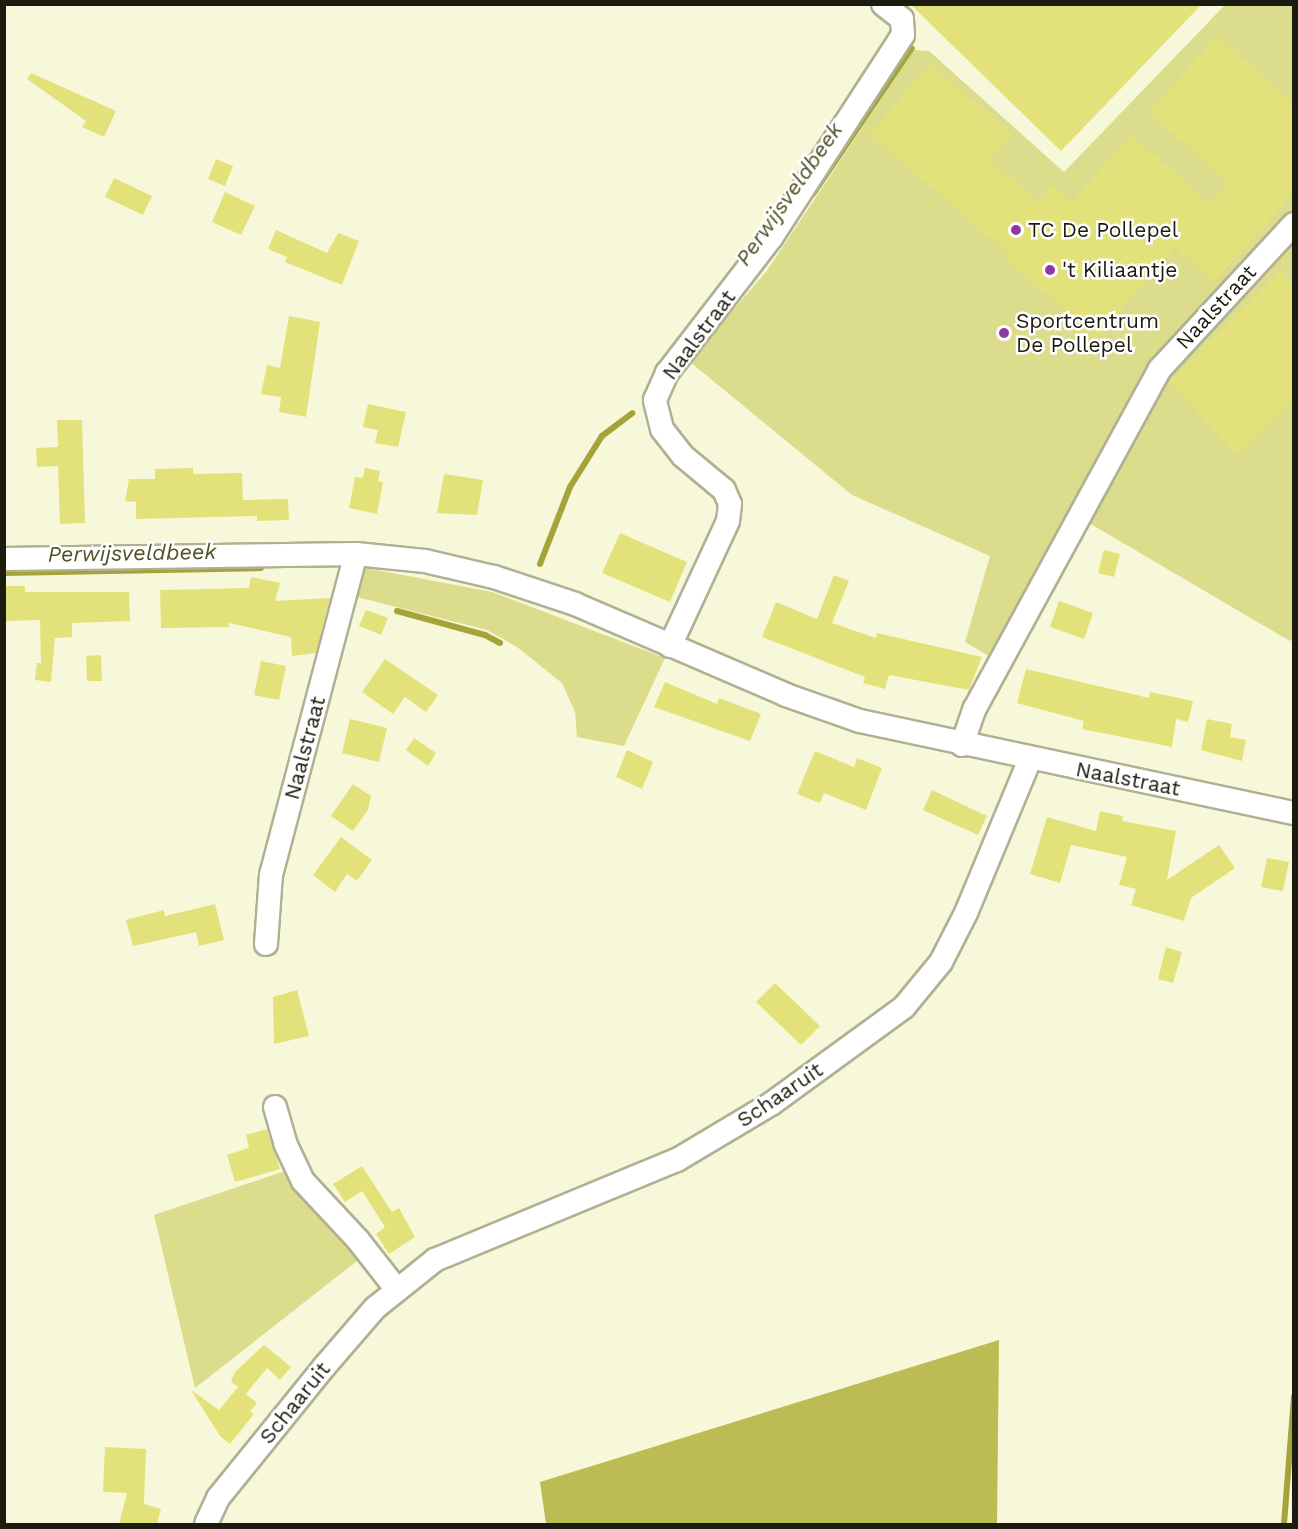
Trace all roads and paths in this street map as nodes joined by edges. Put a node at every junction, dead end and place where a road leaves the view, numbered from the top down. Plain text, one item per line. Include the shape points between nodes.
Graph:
1 (883, 4) edge
2 (1293, 224) edge
3 (356, 554) junction
4 (4, 559) edge
5 (670, 646) junction
6 (962, 745) junction
7 (1030, 759) junction
8 (1293, 813) edge
9 (266, 944) dead end
10 (275, 1107) dead end
11 (397, 1290) junction
12 (206, 1524) edge

1 - 5 street, Naalstraat via 902,19 903,36 771,238 666,373 655,400 662,429 683,456 724,490 730,504 728,521
2 - 6 street, Naalstraat via 1160,369 975,708
3 - 4 street, Naalstraat
3 - 5 street, Naalstraat via 425,561 494,577 574,604
3 - 9 street, Naalstraat via 271,875
5 - 6 street, Naalstraat via 860,721
6 - 7 street, Naalstraat
7 - 8 street, Naalstraat
7 - 11 street, Schaaruit via 961,923 941,962 904,1006 771,1104 677,1160 435,1260
10 - 11 street via 285,1143 303,1181 358,1240
11 - 12 street, Schaaruit via 375,1308 324,1367 218,1498

